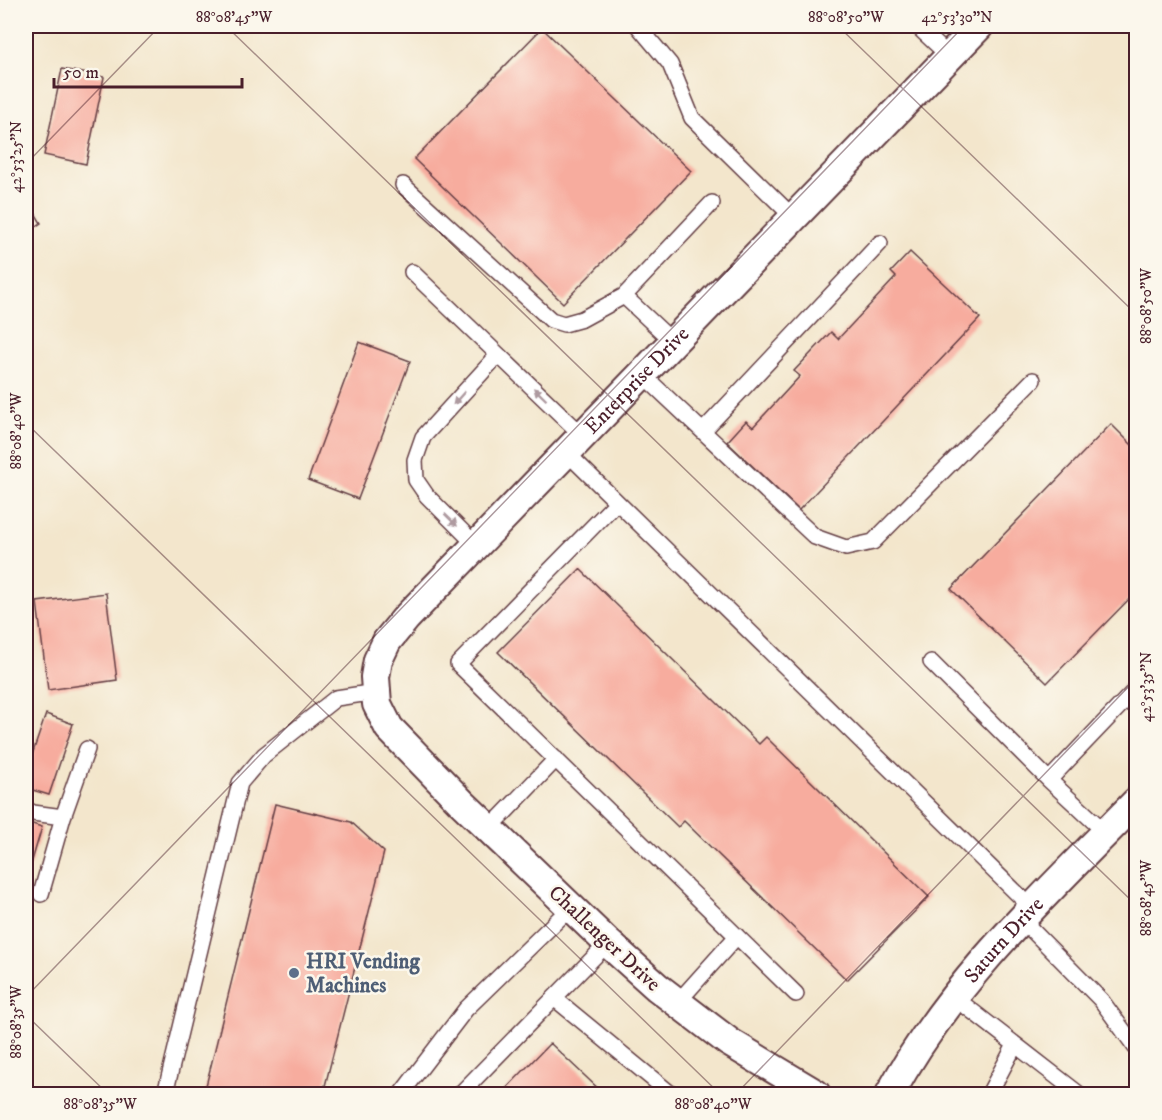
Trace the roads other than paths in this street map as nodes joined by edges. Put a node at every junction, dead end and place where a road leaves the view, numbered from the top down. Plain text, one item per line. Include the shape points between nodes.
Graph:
1 (638, 26) edge
2 (916, 26) edge
3 (979, 26) edge
4 (949, 56) junction
5 (403, 185) dead end
6 (712, 203) dead end
7 (794, 217) junction
8 (880, 243) dead end
9 (412, 272) dead end
10 (624, 296) junction
11 (673, 342) junction
12 (498, 355) junction
13 (642, 374) junction
14 (1033, 380) dead end
15 (703, 431) junction
16 (573, 443) junction
17 (617, 502) junction
18 (476, 544) junction
19 (931, 662) dead end
20 (1137, 689) edge
21 (376, 692) junction
22 (1125, 701) junction
23 (1137, 713) edge
24 (87, 750) dead end
25 (416, 755) joint
26 (556, 759) junction
27 (1049, 780) junction
28 (1137, 802) edge
29 (26, 809) edge
30 (63, 818) junction
31 (489, 829) junction
32 (1106, 833) junction
33 (40, 894) dead end
34 (571, 907) junction
35 (1027, 914) junction
36 (737, 936) junction
37 (608, 943) junction
38 (796, 994) dead end
39 (954, 997) junction
40 (554, 998) junction
41 (677, 1003) junction
42 (1016, 1045) junction
43 (1137, 1048) edge
44 (806, 1092) edge
45 (165, 1095) edge
46 (400, 1095) edge
47 (460, 1095) edge
48 (671, 1095) edge
49 (890, 1095) edge
50 (989, 1095) edge
51 (1079, 1095) edge

1 - 7 lane via 670,64 692,118
2 - 4 lane
3 - 4 street, Enterprise Drive
4 - 7 street, Enterprise Drive
5 - 10 lane via 551,320 564,324 582,319
6 - 10 lane
7 - 11 street, Enterprise Drive
8 - 15 lane
9 - 12 lane
10 - 11 lane
11 - 13 street, Enterprise Drive
16 -> 12 lane
12 -> 18 lane via 423,438 415,460 416,480 427,496
13 - 15 lane
13 - 16 street, Enterprise Drive
14 - 15 lane via 873,542 846,548 815,537
16 - 17 lane
16 - 18 street, Enterprise Drive
17 - 26 lane via 458,664
17 - 35 lane
18 - 21 street, Enterprise Drive via 387,641 378,660
19 - 27 lane
20 - 22 lane
21 - 25 street, Enterprise Drive via 377,704 389,728
21 - 45 lane via 336,698 264,755 240,783
22 - 23 lane
22 - 27 lane
24 - 30 lane
25 - 31 street, Challenger Drive
26 - 31 lane
26 - 36 lane
27 - 32 lane
28 - 32 street, Saturn Drive
29 - 30 lane
30 - 33 lane
31 - 34 street, Challenger Drive
32 - 35 street, Saturn Drive
34 - 37 street, Challenger Drive
34 - 46 lane via 466,1009
35 - 39 street, Saturn Drive
35 - 43 lane
36 - 38 lane
36 - 41 lane
37 - 40 lane
37 - 41 street, Challenger Drive
39 - 42 lane
39 - 49 street, Saturn Drive via 908,1061
40 - 47 lane
40 - 48 lane
41 - 44 street, Challenger Drive
42 - 50 lane
42 - 51 lane

